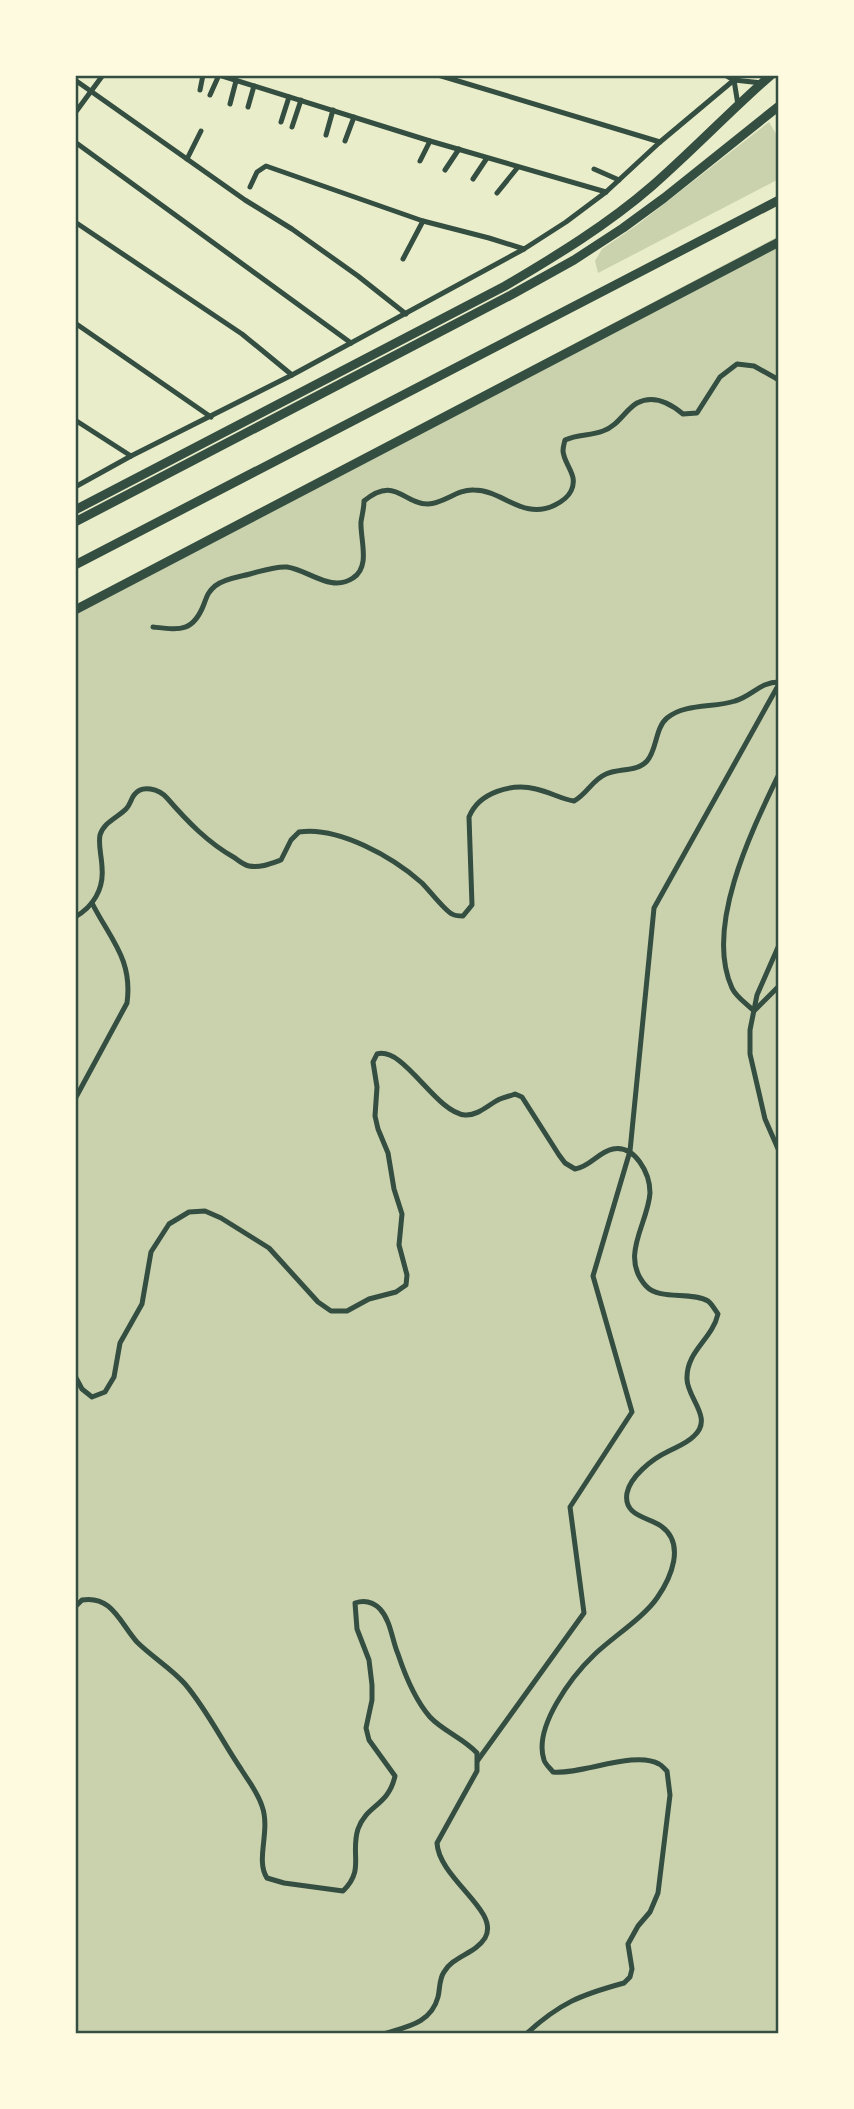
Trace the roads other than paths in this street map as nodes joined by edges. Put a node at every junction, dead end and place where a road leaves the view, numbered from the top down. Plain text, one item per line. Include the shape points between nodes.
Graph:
1 (103, 75) edge
2 (203, 75) edge
3 (219, 75) edge
4 (439, 75) edge
5 (725, 75) edge
6 (771, 75) edge
7 (75, 79) edge
8 (236, 80) junction
9 (734, 80) junction
10 (762, 83) junction
11 (254, 86) junction
12 (92, 90) junction
13 (200, 90) dead end
14 (210, 95) dead end
15 (289, 97) junction
16 (301, 100) junction
17 (230, 104) dead end
18 (738, 106) junction
19 (779, 106) edge
20 (248, 107) dead end
21 (333, 110) junction
22 (75, 113) edge
23 (354, 117) junction
24 (281, 122) dead end
25 (292, 127) dead end
26 (201, 131) dead end
27 (326, 135) dead end
28 (345, 141) dead end
29 (430, 141) junction
30 (75, 142) edge
31 (660, 142) junction
32 (459, 149) junction
33 (684, 156) junction
34 (486, 158) junction
35 (187, 159) junction
36 (420, 161) dead end
37 (518, 167) junction
38 (594, 169) dead end
39 (445, 170) dead end
40 (700, 170) junction
41 (473, 179) dead end
42 (619, 180) junction
43 (250, 187) dead end
44 (606, 192) junction
45 (497, 193) dead end
46 (779, 200) edge
47 (423, 221) junction
48 (75, 222) edge
49 (779, 242) edge
50 (524, 249) junction
51 (402, 259) dead end
52 (406, 314) junction
53 (75, 323) edge
54 (351, 344) junction
55 (292, 375) junction
56 (779, 380) edge
57 (211, 417) junction
58 (75, 419) edge
59 (131, 456) junction
60 (75, 487) edge
61 (75, 510) edge
62 (75, 522) edge
63 (75, 565) edge
64 (75, 610) edge
65 (152, 627) dead end
66 (779, 683) edge
67 (779, 774) edge
68 (92, 902) junction
69 (75, 917) edge
70 (779, 945) edge
71 (779, 986) edge
72 (754, 1011) junction
73 (75, 1099) edge
74 (629, 1151) junction
75 (779, 1151) edge
76 (75, 1376) edge
77 (75, 1607) edge
78 (478, 1760) junction
79 (383, 2034) edge
80 (526, 2034) edge

1 - 12 street
2 - 13 street
3 - 8 street
3 - 14 street
4 - 31 street
5 - 9 street
6 - 10 main road
7 - 12 street
8 - 11 street
8 - 17 street
9 - 10 street
9 - 18 street
9 - 31 street
10 - 18 main road
11 - 15 street
11 - 20 street
12 - 22 street
12 - 35 street
15 - 16 street
15 - 24 street
16 - 21 street
16 - 25 street
18 - 33 main road
19 - 40 main road
21 - 23 street
21 - 27 street
23 - 28 street
23 - 29 street
26 - 35 street
29 - 32 street
29 - 36 street
30 - 54 street
31 - 42 street
32 - 34 street
32 - 39 street
33 - 40 main road via 687,171
33 - 61 main road via 620,212 505,286
34 - 37 street
34 - 41 street
35 - 52 street via 292,229
37 - 44 street
37 - 45 street
38 - 42 street
40 - 62 main road via 574,260
42 - 44 street
43 - 47 street via 257,172 266,166
44 - 50 street
46 - 63 main road
47 - 50 street
47 - 51 street
48 - 55 street via 242,334
49 - 64 main road
50 - 52 street
52 - 54 street
53 - 57 street
54 - 55 street
55 - 57 street
56 - 65 street via 754,366 737,364 720,377 697,413 683,414 671,403 655,399 637,403 611,428 565,440 563,452 574,482 570,493 545,510 528,509 473,489 427,504 402,493 378,492 364,501 364,553 355,578 326,582 296,569 273,568 218,583 191,625 181,630
57 - 59 street
58 - 59 street
59 - 60 street
66 - 68 street via 768,682 738,701 677,712 665,719 648,760 637,768 604,774 574,802 516,787 482,798 469,817 472,905 463,916 451,914 393,862 349,840 313,830 299,832 281,860 248,866 213,845 163,793 151,789 135,793 100,835 103,871
66 - 74 street via 654,908
67 - 72 street via 741,862 724,931 723,956 733,991
68 - 69 street
68 - 73 street via 126,964 130,986 127,1003
70 - 72 street
71 - 72 street
72 - 75 street via 750,1054 765,1119
74 - 76 street via 612,1149 575,1168 565,1163 522,1097 515,1094 464,1115 448,1108 401,1061 390,1054 377,1054 373,1062 375,1116 402,1213 399,1245 406,1285 348,1311 331,1311 269,1248 205,1211 189,1212 169,1224 151,1252 142,1304 120,1343 114,1377 105,1392 92,1397
74 - 78 street via 593,1276 632,1412 570,1507 584,1613
74 - 80 street via 645,1171 650,1193 635,1247 640,1276 648,1287 667,1294 708,1301 718,1314 715,1326 687,1366 687,1382 701,1412 702,1426 695,1436 640,1473 627,1491 626,1501 634,1514 661,1526 674,1543 668,1579 656,1600 592,1657 572,1682 550,1713 541,1742 544,1762 553,1772 643,1760 658,1763 667,1771 670,1795 658,1893 628,1944 630,1977 572,1999
77 - 78 street via 90,1598 107,1604 204,1709 255,1787 263,1808 262,1871 267,1878 343,1891 357,1866 362,1819 392,1788 395,1776 369,1740 366,1728 372,1685 355,1603 379,1608 417,1699 430,1717 469,1744
78 - 79 street via 477,1771 437,1843 453,1878 485,1914 488,1931 475,1948 443,1973 436,2003 424,2020

